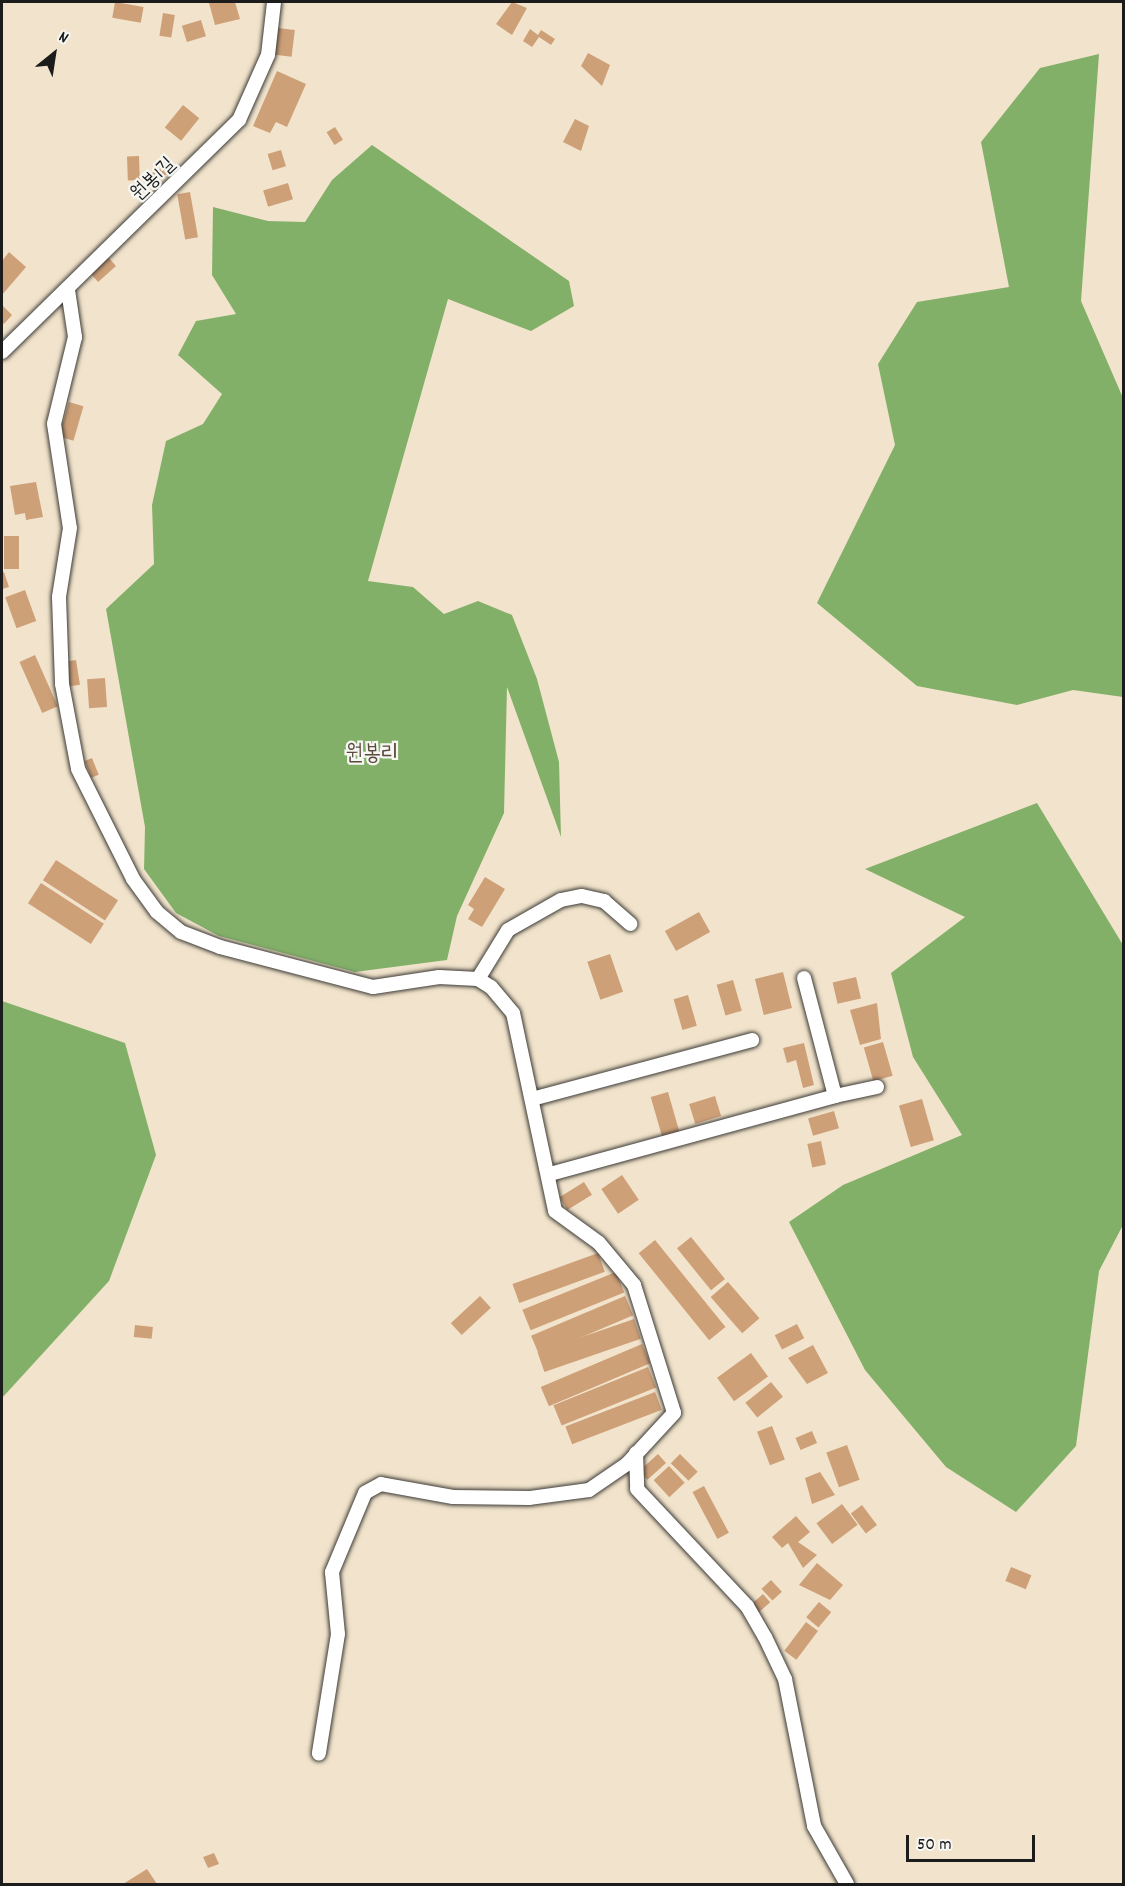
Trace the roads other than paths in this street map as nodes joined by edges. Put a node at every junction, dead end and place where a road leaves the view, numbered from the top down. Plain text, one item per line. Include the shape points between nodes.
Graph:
1 (274, 2) edge
2 (68, 290) junction
3 (2, 352) edge
4 (630, 924) dead end
5 (804, 978) dead end
6 (478, 979) junction
7 (752, 1040) dead end
8 (878, 1087) dead end
9 (835, 1096) junction
10 (532, 1099) junction
11 (550, 1174) junction
12 (636, 1453) junction
13 (319, 1753) dead end
14 (847, 1884) edge

1 - 2 street, 원봉1길 via 268,55 239,120
2 - 3 street, 원봉1길
2 - 6 street via 75,337 54,424 70,528 59,597 62,684 78,769 133,879 157,912 181,932 220,947 373,987 440,977
4 - 6 street via 604,901 582,896 561,900 508,930
5 - 9 street
6 - 10 street via 513,1013
7 - 10 street
8 - 9 street
9 - 11 street
10 - 11 street
11 - 12 street via 555,1211 599,1243 634,1285 667,1380 674,1413
12 - 13 street via 589,1490 529,1498 453,1497 381,1484 365,1493 341,1540 332,1572 338,1634
12 - 14 street via 637,1489 747,1606 765,1637 785,1679 814,1826

